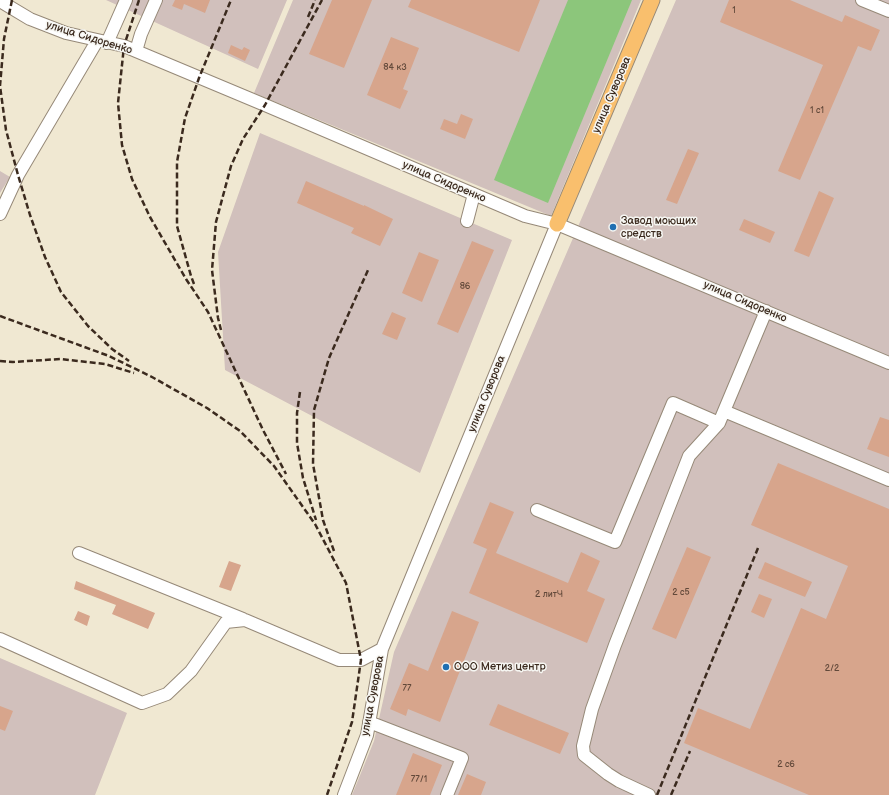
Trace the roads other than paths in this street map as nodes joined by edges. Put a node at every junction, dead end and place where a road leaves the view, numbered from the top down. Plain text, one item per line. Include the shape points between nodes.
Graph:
1 (126, 0) edge
2 (156, 0) edge
3 (652, 0) edge
4 (862, 0) edge
5 (0, 1) edge
6 (889, 11) edge
7 (102, 42) junction
8 (136, 51) junction
9 (474, 194) junction
10 (0, 214) edge
11 (467, 221) dead end
12 (558, 224) junction
13 (766, 311) junction
14 (887, 358) edge
15 (724, 411) junction
16 (719, 423) junction
17 (889, 480) edge
18 (536, 510) dead end
19 (79, 553) dead end
20 (245, 620) junction
21 (0, 639) edge
22 (382, 649) junction
23 (369, 722) junction
24 (344, 795) edge
25 (447, 795) edge
26 (649, 795) edge

1 - 7 street
2 - 8 street
3 - 12 main road, улица Суворова
4 - 6 street
5 - 7 street, улица Сидоренко via 30,19 66,33
7 - 8 street, улица Сидоренко
7 - 10 street via 18,175
8 - 9 street, улица Сидоренко
9 - 11 street
9 - 12 street, улица Сидоренко via 525,216
12 - 13 street, улица Сидоренко
12 - 22 street, улица Суворова
13 - 14 street, улица Сидоренко
13 - 15 street
15 - 16 street
15 - 17 street
16 - 18 street via 673,403 615,542
16 - 26 street via 689,456 615,645 592,709 583,746 584,755 608,774
19 - 20 street
20 - 21 street via 226,622 192,671 167,694 142,703
20 - 22 street via 339,660 362,660
22 - 23 street, улица Суворова
23 - 24 street, улица Суворова via 367,736
23 - 25 street via 462,758

